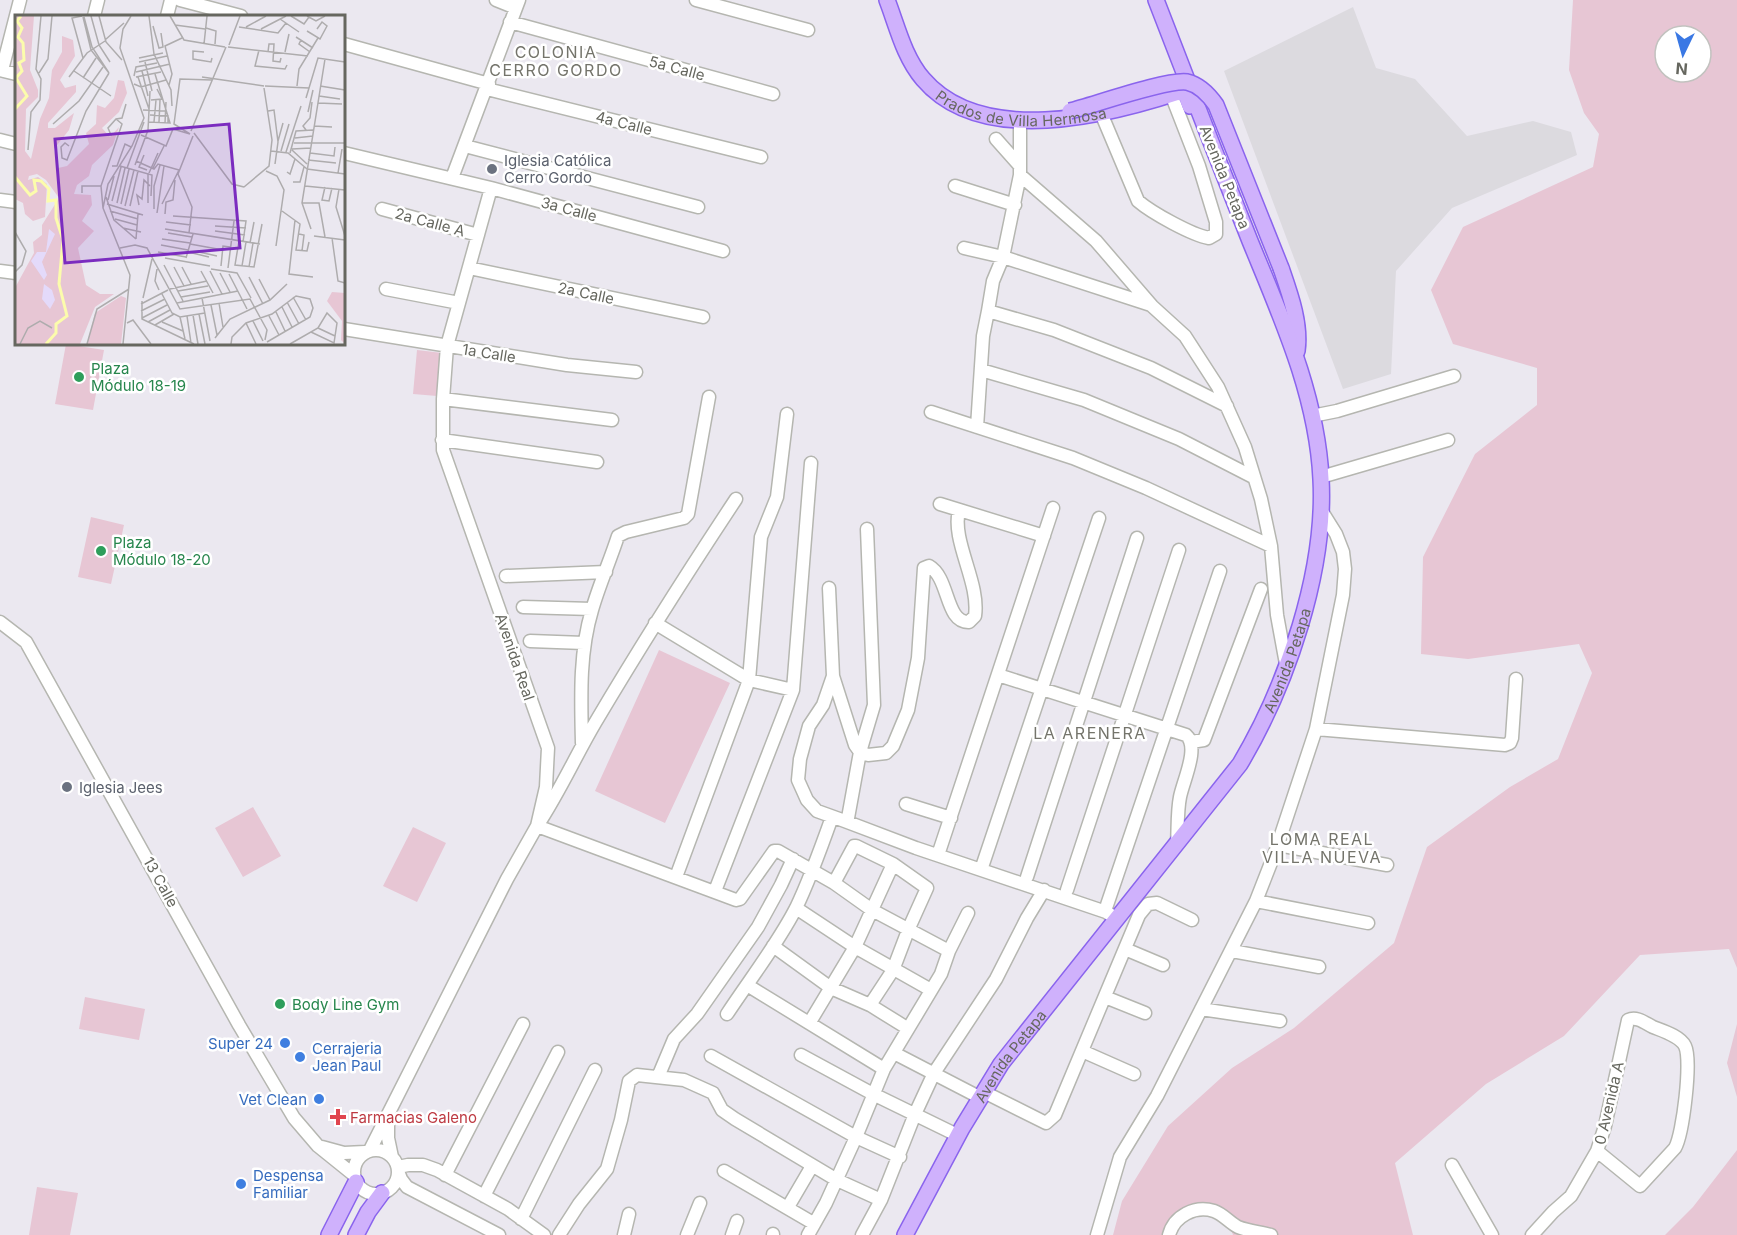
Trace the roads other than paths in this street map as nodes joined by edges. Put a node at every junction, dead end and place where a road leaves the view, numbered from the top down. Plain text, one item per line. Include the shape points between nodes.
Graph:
1 (20, 0) edge
2 (98, 0) edge
3 (171, 0) edge
4 (180, 0) edge
5 (496, 0) edge
6 (696, 0) edge
7 (887, 0) edge
8 (1156, 0) edge
9 (518, 4) edge
10 (16, 15) edge
11 (94, 15) edge
12 (167, 15) edge
13 (237, 15) edge
14 (15, 18) edge
15 (510, 22) junction
16 (808, 30) dead end
17 (345, 44) edge
18 (1, 70) edge
19 (488, 86) junction
20 (773, 94) dead end
21 (1171, 94) junction
22 (1101, 113) junction
23 (1200, 114) junction
24 (1028, 120) junction
25 (996, 139) dead end
26 (0, 140) edge
27 (15, 144) edge
28 (465, 146) junction
29 (345, 153) edge
30 (761, 157) dead end
31 (1020, 170) junction
32 (452, 178) junction
33 (955, 186) dead end
34 (491, 188) junction
35 (0, 200) edge
36 (15, 202) edge
37 (1015, 205) junction
38 (698, 207) dead end
39 (382, 209) dead end
40 (478, 235) junction
41 (964, 248) dead end
42 (723, 251) dead end
43 (1003, 257) junction
44 (469, 268) junction
45 (0, 271) edge
46 (15, 273) edge
47 (386, 289) dead end
48 (459, 303) junction
49 (1152, 306) junction
50 (988, 311) junction
51 (703, 317) dead end
52 (345, 329) edge
53 (447, 346) junction
54 (1296, 360) junction
55 (981, 370) junction
56 (636, 372) dead end
57 (1454, 376) dead end
58 (709, 397) dead end
59 (443, 399) junction
60 (1227, 406) junction
61 (931, 412) dead end
62 (787, 414) dead end
63 (1312, 416) junction
64 (612, 420) dead end
65 (976, 427) junction
66 (442, 440) junction
67 (1448, 440) dead end
68 (597, 462) dead end
69 (812, 463) dead end
70 (1253, 477) junction
71 (1321, 477) junction
72 (736, 499) dead end
73 (940, 504) dead end
74 (1053, 508) dead end
75 (959, 510) junction
76 (1321, 510) junction
77 (1099, 518) dead end
78 (867, 529) dead end
79 (1044, 536) junction
80 (1137, 537) dead end
81 (1271, 546) junction
82 (1179, 550) dead end
83 (1220, 571) dead end
84 (606, 572) junction
85 (506, 576) dead end
86 (829, 588) dead end
87 (1261, 589) dead end
88 (523, 608) dead end
89 (592, 609) junction
90 (0, 622) edge
91 (655, 623) junction
92 (530, 641) dead end
93 (584, 643) junction
94 (1286, 664) junction
95 (998, 675) junction
96 (833, 676) junction
97 (1516, 679) dead end
98 (749, 680) junction
99 (1042, 689) junction
100 (793, 690) junction
101 (1084, 702) junction
102 (1125, 715) junction
103 (1168, 729) junction
104 (1316, 729) junction
105 (1191, 742) junction
106 (583, 744) junction
107 (860, 752) junction
108 (906, 804) dead end
109 (832, 817) junction
110 (848, 818) dead end
111 (951, 818) junction
112 (537, 826) junction
113 (1177, 844) junction
114 (1278, 846) junction
115 (940, 849) dead end
116 (793, 859) junction
117 (893, 864) junction
118 (983, 864) dead end
119 (1387, 865) dead end
120 (812, 870) junction
121 (676, 877) junction
122 (1027, 877) dead end
123 (834, 883) junction
124 (1044, 890) junction
125 (1067, 890) dead end
126 (715, 891) junction
127 (1256, 901) junction
128 (1128, 905) junction
129 (796, 908) junction
130 (872, 910) junction
131 (1112, 912) junction
132 (968, 914) dead end
133 (1192, 920) dead end
134 (1137, 921) junction
135 (1368, 922) dead end
136 (909, 928) junction
137 (773, 946) junction
138 (855, 947) junction
139 (1125, 949) junction
140 (949, 951) junction
141 (1232, 951) junction
142 (1163, 964) dead end
143 (1319, 968) dead end
144 (893, 970) junction
145 (747, 985) junction
146 (831, 988) junction
147 (931, 990) junction
148 (1105, 997) junction
149 (870, 1005) junction
150 (1201, 1009) junction
151 (727, 1014) dead end
152 (1145, 1014) dead end
153 (810, 1022) junction
154 (1280, 1022) dead end
155 (524, 1024) dead end
156 (907, 1028) junction
157 (1082, 1051) junction
158 (558, 1052) dead end
159 (894, 1053) junction
160 (801, 1054) dead end
161 (711, 1056) dead end
162 (884, 1069) junction
163 (595, 1070) dead end
164 (934, 1073) junction
165 (1134, 1074) dead end
166 (658, 1077) junction
167 (873, 1094) junction
168 (981, 1095) junction
169 (393, 1102) junction
170 (915, 1114) junction
171 (957, 1135) junction
172 (856, 1137) junction
173 (318, 1146) junction
174 (368, 1151) junction
175 (1597, 1151) junction
176 (900, 1157) junction
177 (396, 1165) junction
178 (1452, 1165) dead end
179 (812, 1166) junction
180 (724, 1171) dead end
181 (445, 1175) junction
182 (355, 1179) junction
183 (837, 1180) junction
184 (385, 1192) junction
185 (415, 1194) junction
186 (484, 1196) junction
187 (881, 1200) junction
188 (700, 1203) dead end
189 (788, 1207) junction
190 (629, 1214) dead end
191 (521, 1219) junction
192 (737, 1221) dead end
193 (810, 1229) edge
194 (329, 1235) edge
195 (356, 1235) edge
196 (499, 1235) edge
197 (544, 1235) edge
198 (559, 1235) edge
199 (624, 1235) edge
200 (687, 1235) edge
201 (732, 1235) edge
202 (862, 1235) edge
203 (904, 1235) edge
204 (1097, 1235) edge
205 (1169, 1235) edge
206 (1271, 1235) edge
207 (1492, 1235) edge
208 (1532, 1235) edge

1 - 10 street
2 - 11 street
3 - 12 street
4 - 13 street
5 - 9 street
6 - 16 street
7 - 24 main road, Prados de Villa Hermosa via 910,62 937,93 973,111
8 - 23 main road, Avenida Petapa
9 - 15 street
14 - 18 street
15 - 19 street
15 - 20 street, 5a Calle
17 - 19 street, 4a Calle
19 - 28 street
19 - 30 street, 4a Calle
21 - 22 main road, Prados de Villa Hermosa
21 - 22 street via 1216,222 1216,234 1209,238 1138,201
21 - 23 main road via 1183,92 1190,106
22 - 24 main road, Prados de Villa Hermosa via 1064,120
23 - 54 main road, Avenida Petapa
24 - 31 street
24 - 54 main road, bridge via 1170,83 1188,82 1200,88 1216,105 1281,268 1298,330
25 - 31 street
26 - 27 street
28 - 32 street
28 - 38 street
29 - 32 street, 3a Calle
31 - 37 street
31 - 49 street via 1096,241
32 - 34 street, 3a Calle
33 - 37 street
34 - 40 street, Avenida Real
34 - 42 street, 3a Calle
35 - 36 street
37 - 43 street
39 - 40 street, 2a Calle A
40 - 44 street, Avenida Real
41 - 43 street
43 - 49 street
43 - 50 street via 993,281
44 - 48 street, Avenida Real
44 - 51 street, 2a Calle
45 - 46 street
47 - 48 street
48 - 53 street, Avenida Real
49 - 60 street via 1185,336
50 - 55 street
50 - 60 street via 1054,330 1151,368
52 - 53 street, 1a Calle
53 - 56 street, 1a Calle
53 - 59 street, Avenida Real
54 - 63 main road, Avenida Petapa
55 - 65 street
55 - 70 street via 1084,400 1179,439
57 - 63 street
58 - 84 street via 688,514 620,534
59 - 64 street
59 - 66 street, Avenida Real
60 - 70 street
61 - 65 street
62 - 98 street via 777,497 761,537
63 - 71 main road, Avenida Petapa
65 - 81 street via 1073,458
66 - 68 street
66 - 112 street, Avenida Real via 548,748 546,787
67 - 71 street
69 - 100 street
70 - 81 street
71 - 76 main road, Avenida Petapa
72 - 91 street
73 - 75 street
74 - 79 street
75 - 79 street
75 - 107 street via 959,530 973,582 975,616 969,622 955,617 941,578 932,567 924,568 918,658 908,710 893,746 886,753
76 - 94 main road, Avenida Petapa via 1309,592
76 - 104 street via 1336,534 1345,569
77 - 99 street
78 - 107 street via 874,705
79 - 95 street
80 - 101 street
81 - 94 street
82 - 102 street
83 - 103 street
84 - 85 street
84 - 89 street
86 - 96 street
87 - 105 street via 1204,740
88 - 89 street
89 - 93 street
90 - 173 street, 13 Calle via 26,642 239,1025 294,1118
91 - 98 street
91 - 106 street
92 - 93 street
93 - 106 street
94 - 113 main road, Avenida Petapa via 1245,754
95 - 99 street
95 - 111 street
96 - 107 street
96 - 109 street via 823,705 809,726 798,780 817,811
97 - 104 street via 1512,738 1505,745
98 - 100 street
98 - 121 street
99 - 101 street
99 - 118 street
100 - 126 street
101 - 102 street
101 - 122 street
102 - 103 street
102 - 125 street
103 - 105 street via 1186,735
103 - 131 street
104 - 114 street
105 - 113 street via 1191,758 1180,798
106 - 112 street
107 - 110 street
108 - 111 street
109 - 120 street
109 - 124 street
111 - 115 street
112 - 121 street
112 - 169 street, Avenida Real
113 - 128 main road, Avenida Petapa
114 - 119 street
114 - 127 street
116 - 120 street
116 - 126 street via 774,851 738,900
116 - 166 street via 758,927 697,1014 674,1039
117 - 123 street via 854,846
117 - 130 street
117 - 136 street via 927,888
120 - 123 street
120 - 129 street
121 - 126 street
123 - 130 street
124 - 131 street
124 - 164 street via 996,979
127 - 135 street
127 - 141 street
128 - 131 main road, Avenida Petapa
128 - 134 street
129 - 137 street
129 - 138 street
130 - 136 street
130 - 138 street
131 - 168 main road, Avenida Petapa
132 - 140 street
133 - 134 street via 1152,903
134 - 139 street
136 - 140 street
136 - 144 street
137 - 145 street
137 - 146 street
138 - 144 street
138 - 146 street
139 - 142 street
139 - 148 street
140 - 147 street
141 - 143 street
141 - 150 street
144 - 147 street
144 - 149 street
145 - 151 street
145 - 153 street
146 - 149 street
146 - 153 street
147 - 156 street
148 - 152 street
148 - 157 street
149 - 156 street
150 - 154 street
150 - 204 street via 1157,1096 1120,1157
153 - 162 street
155 - 181 street
156 - 159 street
157 - 165 street
157 - 168 street via 1055,1115 1046,1123
158 - 186 street
159 - 162 street
159 - 164 street
160 - 167 street
161 - 172 street
162 - 167 street
163 - 191 street
164 - 168 street
164 - 170 street
166 - 179 street via 684,1080 713,1093 728,1115
166 - 198 street via 637,1075 629,1081 607,1169
167 - 170 street
167 - 172 street
168 - 171 main road, Avenida Petapa
169 - 174 street, Avenida Real
169 - 177 street, Avenida Real via 387,1128
170 - 171 street
170 - 176 street
171 - 203 main road, Avenida Petapa
172 - 176 street
172 - 183 street
173 - 174 street via 344,1154
173 - 182 street, 13 Calle
174 - 177 street via 382,1150
174 - 182 street via 357,1160
175 - 175 street, 0 Avenida A via 1628,1020 1636,1018 1680,1039 1688,1053 1684,1121 1675,1148 1640,1186
175 - 208 street, 0 Avenida A via 1571,1196
176 - 187 street
177 - 181 street via 423,1166
177 - 184 street via 397,1180
177 - 185 street via 403,1183
178 - 207 street
179 - 183 street
179 - 189 street
180 - 189 street
181 - 186 street
182 - 184 street via 366,1192
182 - 194 main road
183 - 187 street
183 - 193 street
184 - 185 street
184 - 195 main road
185 - 196 street
186 - 191 street
187 - 202 street
188 - 200 street
189 - 193 street
190 - 199 street
191 - 197 street
192 - 201 street
205 - 206 street via 1181,1216 1200,1209

